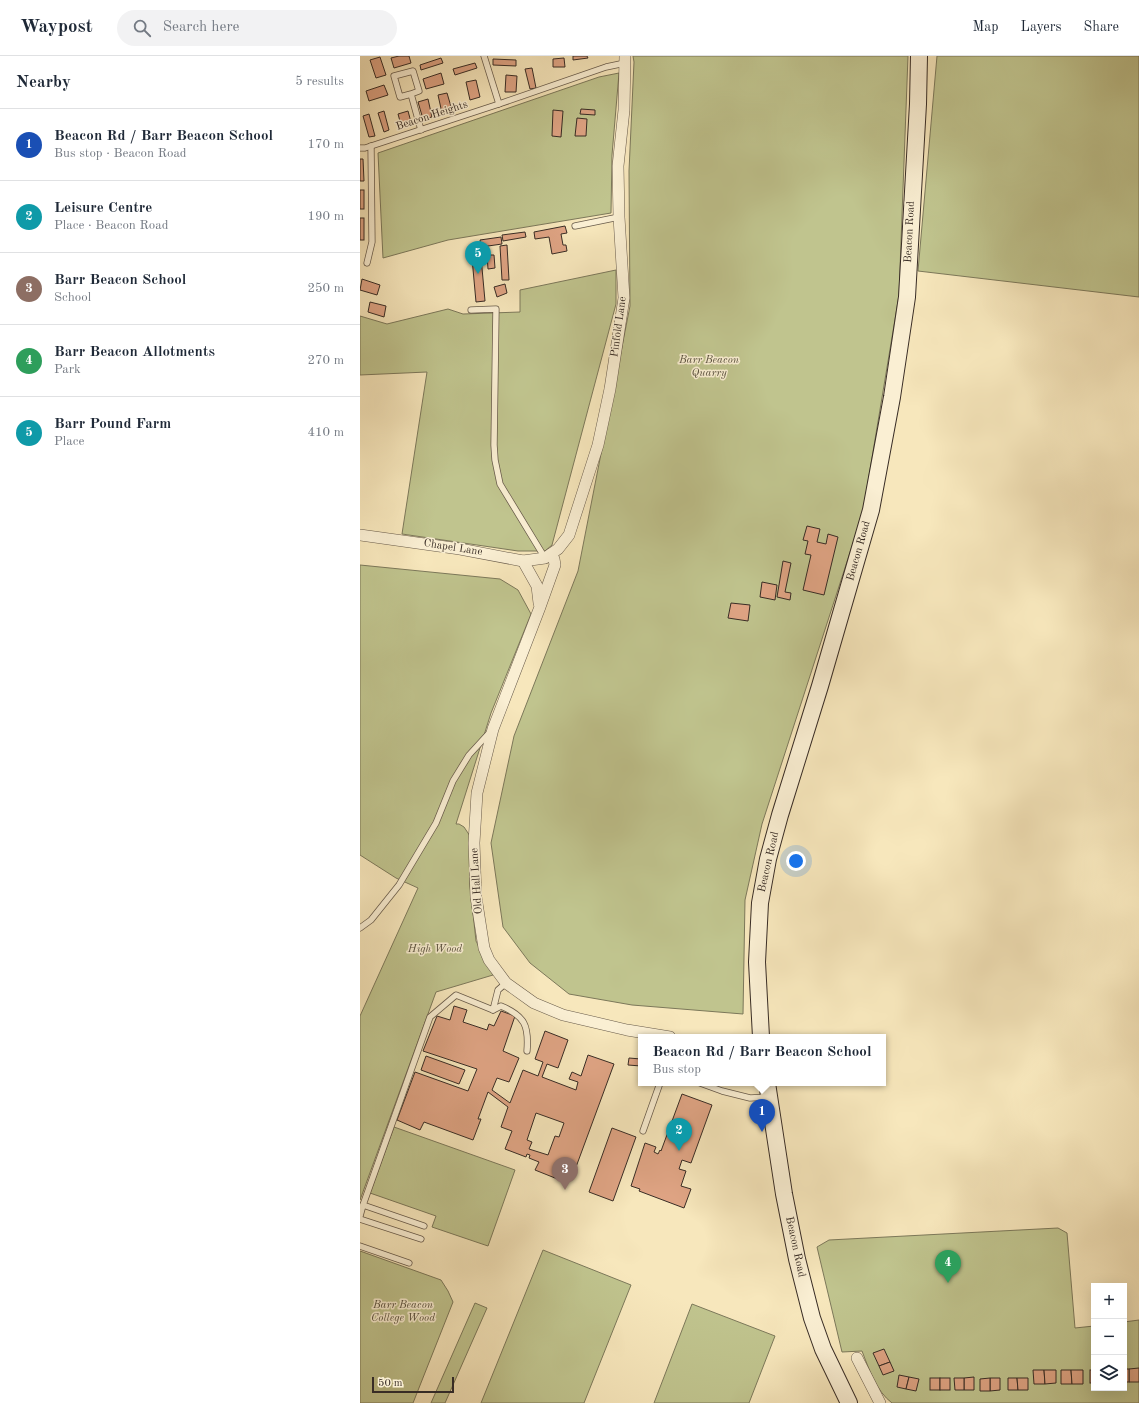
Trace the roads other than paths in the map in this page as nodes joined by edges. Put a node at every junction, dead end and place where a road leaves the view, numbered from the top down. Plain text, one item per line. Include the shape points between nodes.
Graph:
1 (484, 56) edge
2 (919, 56) edge
3 (625, 60) edge
4 (411, 94) junction
5 (499, 104) junction
6 (421, 130) junction
7 (371, 146) junction
8 (360, 148) edge
9 (619, 217) junction
10 (575, 226) dead end
11 (368, 263) dead end
12 (471, 310) dead end
13 (360, 534) edge
14 (548, 556) junction
15 (523, 561) junction
16 (540, 607) junction
17 (493, 729) junction
18 (360, 928) edge
19 (506, 983) junction
20 (492, 1010) junction
21 (652, 1034) edge
22 (761, 1034) edge
23 (526, 1051) dead end
24 (659, 1086) edge
25 (708, 1086) edge
26 (768, 1090) edge
27 (643, 1131) dead end
28 (363, 1205) junction
29 (360, 1217) edge
30 (424, 1226) dead end
31 (421, 1239) dead end
32 (360, 1246) edge
33 (409, 1263) dead end
34 (857, 1358) dead end
35 (849, 1403) edge
36 (880, 1403) edge

1 - 5 lane
2 - 22 main road, Beacon Road via 907,297 892,397 871,510 768,859 759,911
3 - 5 lane, Beacon Heights
3 - 9 street, Pinfold Lane via 624,110 618,166
4 - 4 lane via 400,97 394,76 413,70 419,91
4 - 6 lane
5 - 6 lane, Beacon Heights
6 - 7 lane, Beacon Heights
7 - 8 lane, Beacon Heights
7 - 11 lane via 372,242
9 - 10 lane
9 - 14 street, Pinfold Lane via 624,298 610,389 598,445 569,535 558,549
12 - 14 lane via 496,309 494,445 500,484
13 - 15 street, Chapel Lane
14 - 15 street, Chapel Lane
14 - 16 street, Old Hall Lane via 554,558 555,566
15 - 16 street, Old Hall Lane via 537,586
16 - 17 street, Old Hall Lane
17 - 18 lane via 469,755 457,774 436,823 399,886 372,920
17 - 19 street, Old Hall Lane via 478,793 474,843 476,897 484,948 489,960
19 - 20 lane via 498,990
19 - 21 street, Old Hall Lane via 534,1003 563,1016
20 - 23 lane via 501,1006 513,1011 522,1019 528,1039
20 - 28 lane via 456,995 430,1017
24 - 27 lane
25 - 26 lane via 750,1098
26 - 35 main road, Beacon Road via 784,1194 812,1318 823,1349
28 - 29 lane
28 - 30 lane
29 - 31 lane
32 - 33 lane
34 - 36 street

